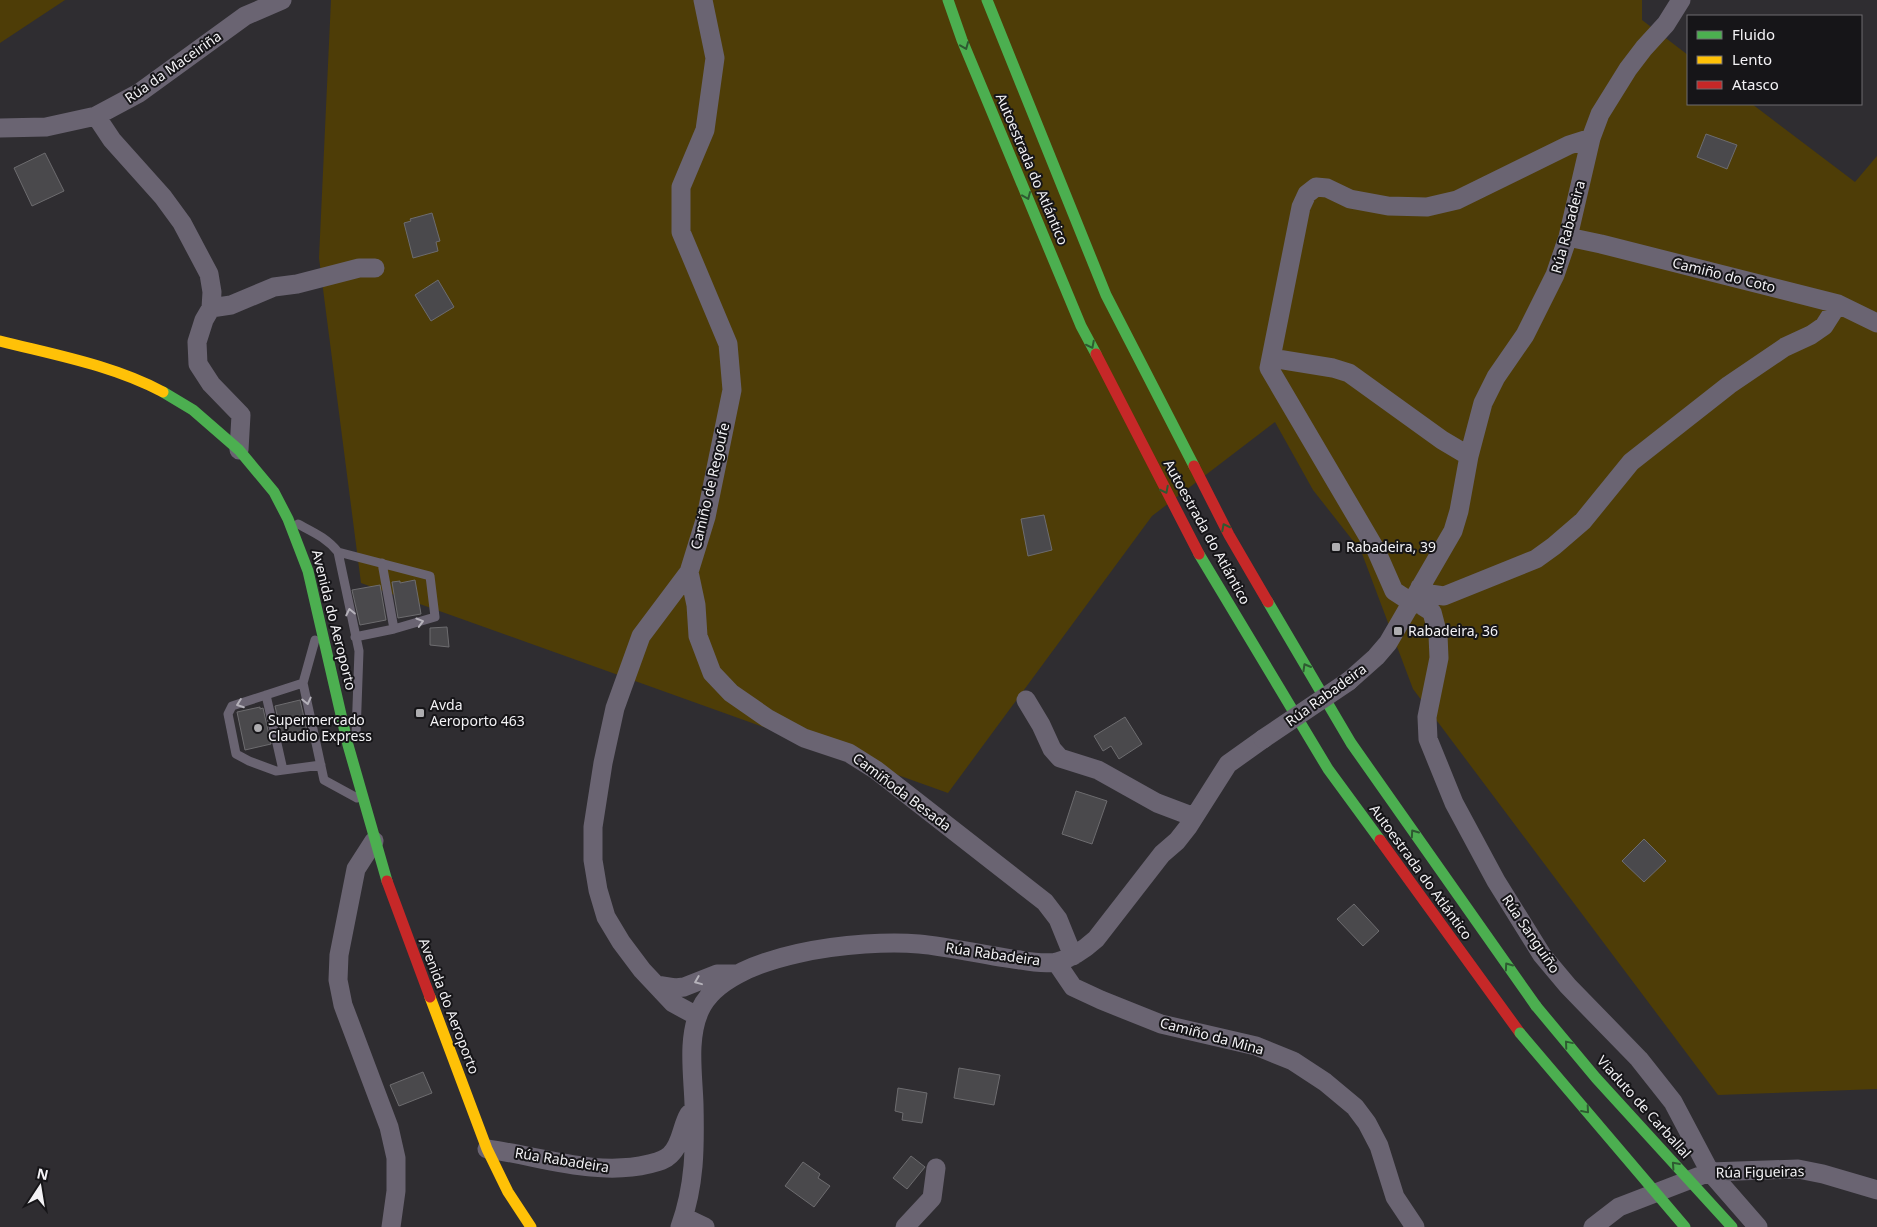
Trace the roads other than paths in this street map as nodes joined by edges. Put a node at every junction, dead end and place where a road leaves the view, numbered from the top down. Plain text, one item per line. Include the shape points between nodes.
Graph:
1 (282, 0) edge
2 (703, 0) edge
3 (948, 0) edge
4 (987, 0) edge
5 (1681, 0) edge
6 (96, 116) junction
7 (0, 128) edge
8 (1591, 138) junction
9 (1568, 237) junction
10 (375, 268) dead end
11 (1838, 304) junction
12 (211, 308) junction
13 (1877, 323) edge
14 (0, 341) edge
15 (1271, 358) junction
16 (238, 450) junction
17 (1469, 456) junction
18 (288, 519) junction
19 (338, 552) junction
20 (382, 564) junction
21 (689, 572) junction
22 (1415, 595) junction
23 (320, 620) junction
24 (394, 628) junction
25 (355, 636) junction
26 (303, 683) junction
27 (266, 695) junction
28 (1026, 700) dead end
29 (353, 764) junction
30 (321, 765) junction
31 (283, 770) junction
32 (363, 801) junction
33 (1194, 817) junction
34 (374, 841) junction
35 (1065, 959) junction
36 (740, 974) junction
37 (656, 985) junction
38 (1536, 1006) joint
39 (698, 1016) junction
40 (694, 1107) junction
41 (487, 1149) junction
42 (936, 1168) dead end
43 (1710, 1172) junction
44 (1877, 1190) edge
45 (682, 1222) edge
46 (392, 1227) edge
47 (531, 1227) edge
48 (705, 1227) edge
49 (905, 1227) edge
50 (1415, 1227) edge
51 (1593, 1227) edge
52 (1685, 1227) edge
53 (1732, 1227) edge
54 (1758, 1227) edge

1 - 6 street, Rúa da Maceiriña via 245,16 139,93
2 - 21 street, Camiño de Regoufe via 715,58 705,130 681,186 681,232 728,344 732,390 706,517
3 -> 52 main road, Autoestrada do Atlántico, bridge via 1081,326 1199,554 1328,769 1520,1033
38 -> 4 main road, Autoestrada do Atlántico via 1350,743 1229,535 1106,296
5 - 8 street, Rúa Rabadeira via 1612,93
6 - 7 street, Rúa da Maceiriña via 46,127
6 - 12 street via 112,140 182,223 209,274
8 - 9 street, Rúa Rabadeira
8 - 15 street via 1569,145 1457,200 1427,207 1388,206 1350,199 1327,188 1316,187 1307,194 1301,207
9 - 11 street, Camiño do Coto
9 - 17 street, Rúa Rabadeira via 1542,305 1488,391
10 - 12 street via 359,268 274,288 230,305
11 - 13 street, Camiño do Coto
11 - 22 street via 1824,326 1785,347 1729,385 1631,462 1583,521 1536,559 1444,596
12 - 16 street via 197,342 198,364 211,384 241,415
14 - 16 main road, Avenida do Aeroporto via 96,365 144,382 193,410
15 - 17 street via 1349,373
15 - 22 street via 1269,368 1376,550 1394,591
16 - 18 main road, Avenida do Aeroporto via 274,492
17 - 22 street, Rúa Rabadeira via 1453,532
18 - 19 lane via 324,538
18 - 23 main road, Avenida do Aeroporto via 308,571
19 - 20 lane
25 -> 19 lane
20 - 24 lane
24 -> 20 lane via 435,617 430,576
21 - 35 street, Camiñoda Besada via 698,636 712,673 731,694 804,738 850,753 876,770 1045,902 1058,918
21 - 37 street, Camiño de Regoufe via 641,636 615,708 593,827 593,860 606,917 621,942
22 - 33 street, Rúa Rabadeira, bridge via 1376,657 1350,681 1228,764
22 - 43 street, Rúa Sanguiño via 1421,605 1432,612 1438,634 1439,658 1426,717 1428,739 1454,803 1496,881 1542,955 1639,1059 1673,1102
23 - 26 lane
23 - 29 main road, Avenida do Aeroporto
24 - 25 lane
25 - 29 lane via 359,651 358,715
26 - 27 lane
26 -> 30 lane
27 - 31 lane
27 -> 31 lane via 232,706 228,714 236,754 276,771
28 - 33 street via 1060,758 1098,770 1157,802
29 - 32 main road, Avenida do Aeroporto
30 - 31 lane
30 - 32 lane via 324,780
32 - 34 main road, Avenida do Aeroporto
33 - 35 street, Rúa Rabadeira via 1096,939 1083,951
34 - 41 main road, Avenida do Aeroporto via 384,876
34 - 46 street via 356,869 339,955 338,980 343,1005 389,1127 396,1158
35 - 36 street, Rúa Rabadeira via 1033,962 935,946 846,946 801,952 763,963
35 - 50 street, Camiño da Mina via 1073,987 1161,1024 1256,1046 1293,1062 1325,1082 1367,1123 1379,1146 1395,1197
36 -> 37 street, Rúa Rabadeira via 717,974 684,987
36 - 39 street, Rúa Rabadeira via 720,986
37 - 39 street, Camiño de Regoufe via 673,1003
53 -> 38 main road, Viaduto de Carballal, bridge via 1596,1078
39 - 40 street, Rúa Rabadeira via 692,1055
40 - 41 street, Rúa Rabadeira via 670,1156 639,1167 593,1168
40 - 45 street, Rúa Rabadeira via 693,1174
41 - 47 main road, Avenida do Aeroporto via 508,1192
42 - 49 street via 932,1198
43 - 44 street, Rúa Figueiras via 1798,1169
43 - 51 street, Rúa Figueiras via 1619,1207
43 - 54 street, Rúa Sanguiño
45 - 48 street

